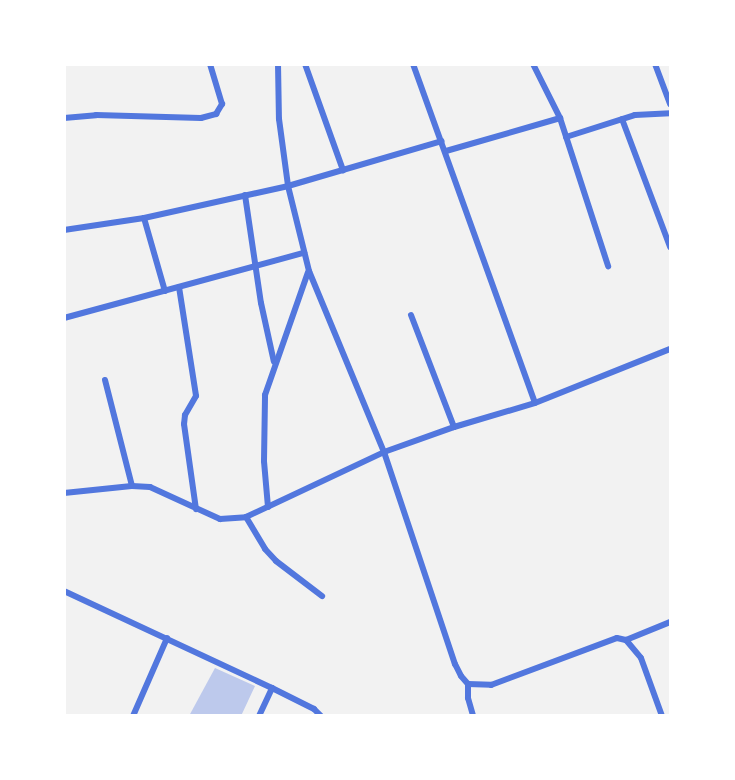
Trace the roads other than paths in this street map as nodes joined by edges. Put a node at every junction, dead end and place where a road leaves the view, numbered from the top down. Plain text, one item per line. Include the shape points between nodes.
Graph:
1 (210, 64) edge
2 (305, 64) edge
3 (413, 64) edge
4 (533, 64) edge
5 (655, 64) edge
6 (278, 65) edge
7 (668, 90) edge
8 (670, 104) edge
9 (670, 113) edge
10 (64, 118) edge
11 (560, 118) junction
12 (621, 119) junction
13 (566, 137) junction
14 (442, 141) junction
15 (446, 151) junction
16 (343, 170) junction
17 (288, 186) junction
18 (245, 195) junction
19 (144, 218) junction
20 (64, 231) edge
21 (670, 247) edge
22 (304, 253) junction
23 (608, 266) dead end
24 (255, 268) junction
25 (309, 271) junction
26 (179, 287) junction
27 (165, 291) junction
28 (411, 315) dead end
29 (64, 318) edge
30 (670, 349) edge
31 (274, 363) junction
32 (105, 380) dead end
33 (535, 403) junction
34 (454, 427) junction
35 (384, 452) junction
36 (132, 486) junction
37 (64, 493) edge
38 (268, 507) junction
39 (196, 509) junction
40 (246, 517) junction
41 (64, 591) edge
42 (322, 596) dead end
43 (670, 622) edge
44 (167, 638) junction
45 (626, 640) junction
46 (468, 684) junction
47 (272, 688) junction
48 (132, 716) edge
49 (259, 716) edge
50 (321, 716) edge
51 (473, 716) edge
52 (662, 716) edge

1 - 10 street via 222,104 216,114 201,118
2 - 16 street
3 - 14 street
4 - 11 street
5 - 7 street
6 - 17 street via 279,118
7 - 8 street
9 - 12 street
11 - 13 street
11 - 15 street
12 - 13 street
12 - 21 street
13 - 23 street
14 - 15 street
14 - 16 street
15 - 33 street
16 - 17 street
17 - 18 street
17 - 22 street
18 - 19 street
18 - 24 street
19 - 20 street
19 - 27 street
22 - 24 street
22 - 25 street
24 - 26 street
24 - 31 street
25 - 31 street
25 - 35 street
26 - 27 street
26 - 39 street via 196,396 184,424
27 - 29 street
28 - 34 street
30 - 33 street
31 - 38 street via 263,419
32 - 36 street
33 - 34 street
34 - 35 street
35 - 38 street
35 - 46 street via 455,664
36 - 37 street
36 - 39 street via 150,488
38 - 40 street
39 - 40 street via 220,519
40 - 42 street via 276,561
41 - 44 street
43 - 45 street
44 - 47 street
44 - 48 street
45 - 46 street via 605,640 491,685
45 - 52 street via 640,658
46 - 51 street
47 - 49 street
47 - 50 street

